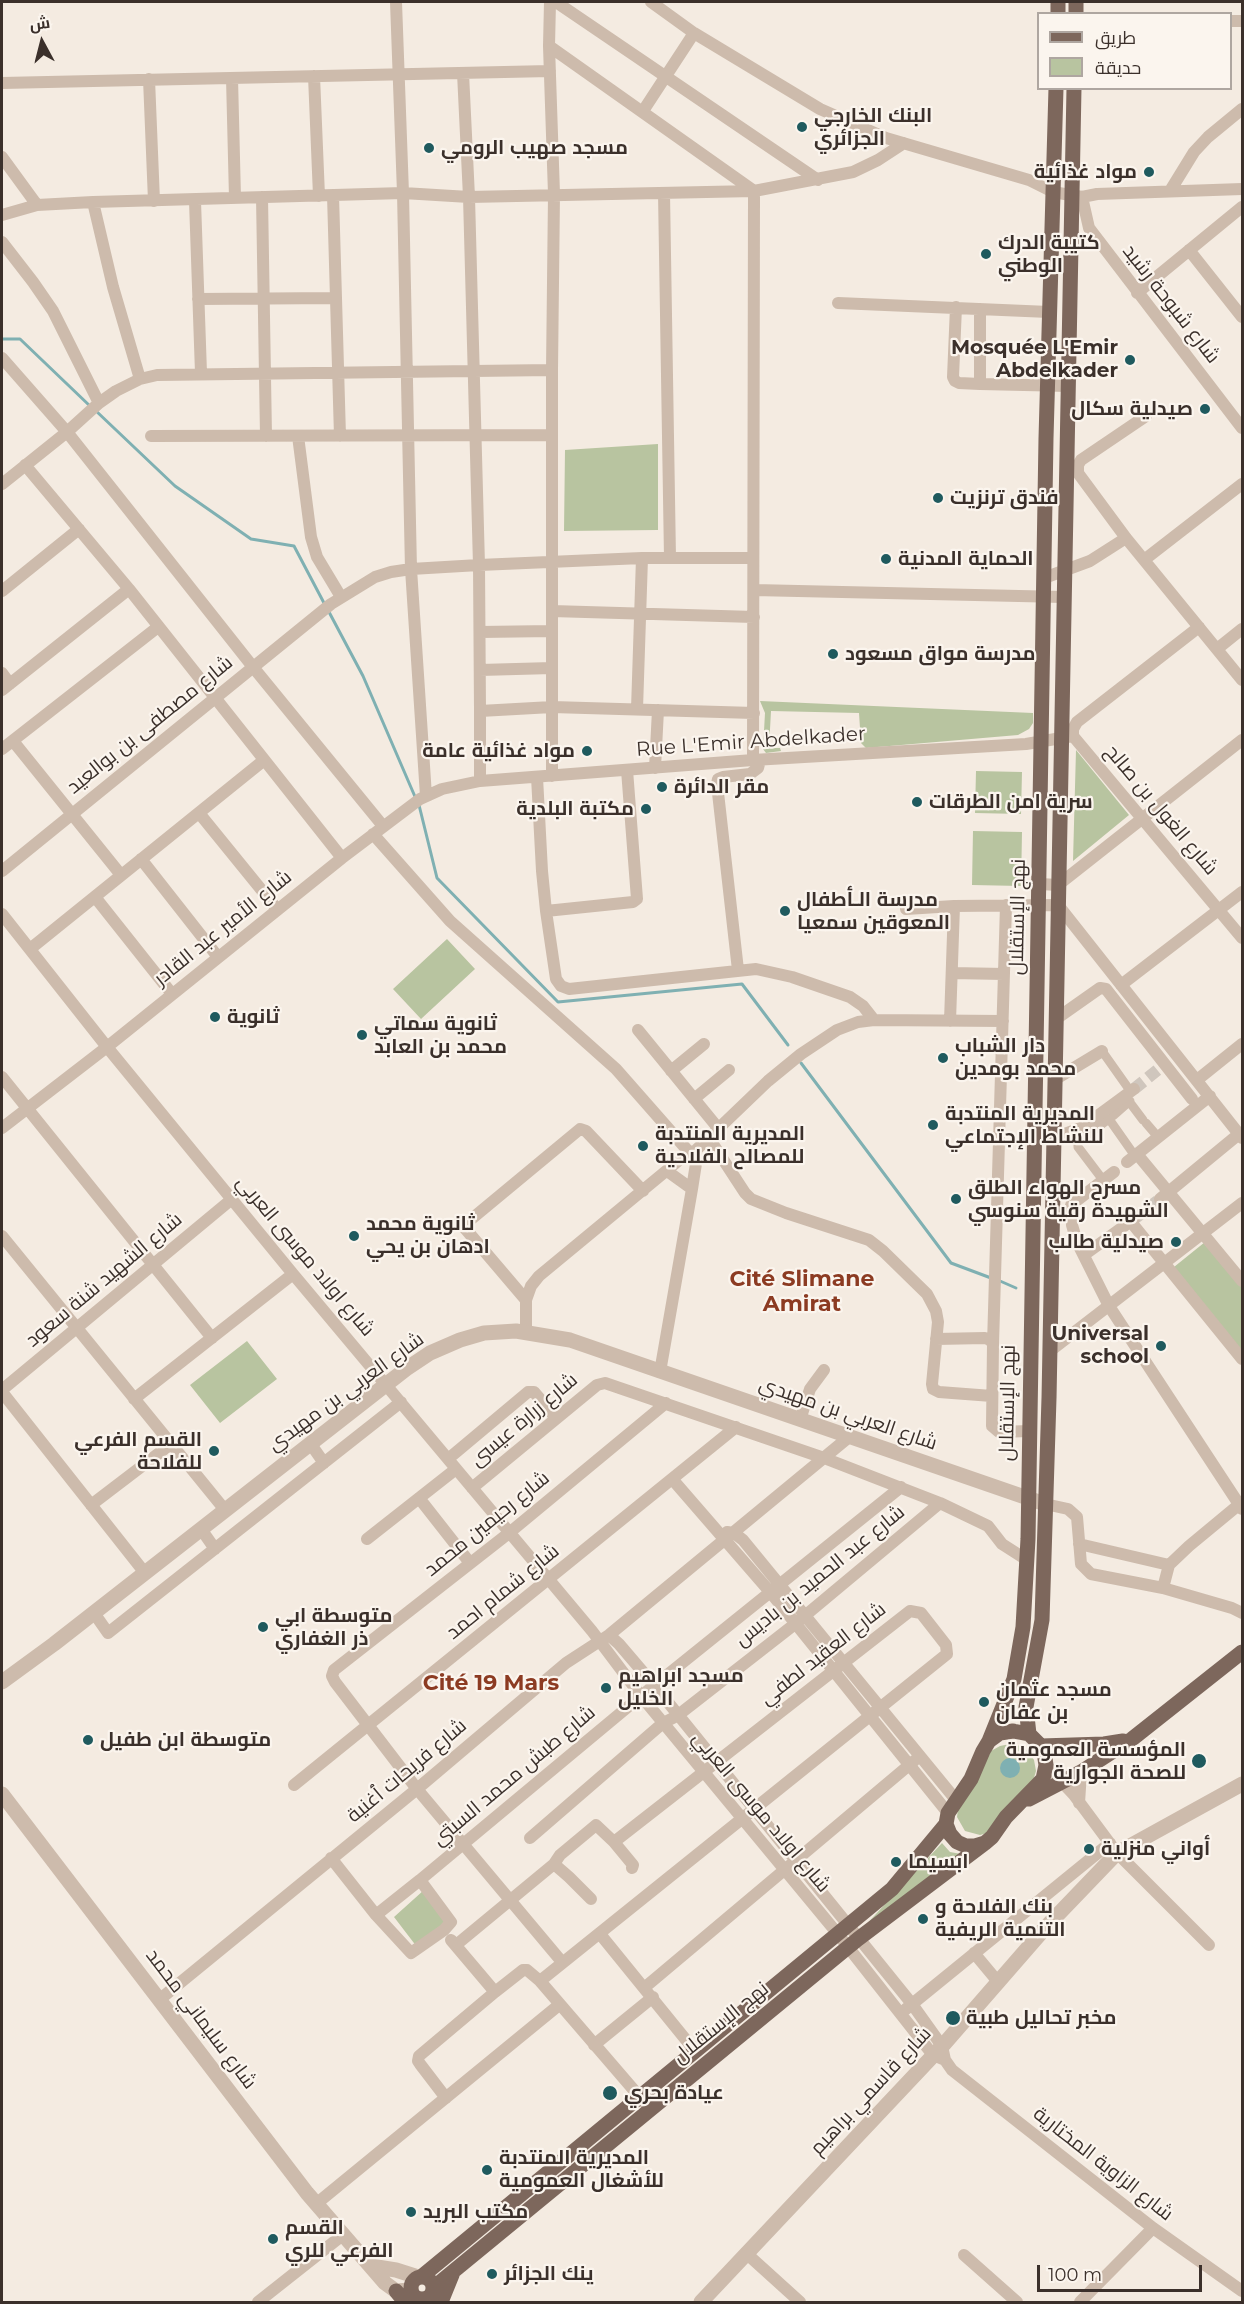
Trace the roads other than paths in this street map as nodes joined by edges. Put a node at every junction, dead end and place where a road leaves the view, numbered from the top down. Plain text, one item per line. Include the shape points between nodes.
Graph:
1 (396, 2) edge
2 (550, 2) edge
3 (556, 2) edge
4 (651, 2) edge
5 (694, 33) junction
6 (549, 46) junction
7 (550, 71) junction
8 (463, 73) junction
9 (400, 75) junction
10 (314, 76) junction
11 (665, 76) junction
12 (232, 78) junction
13 (149, 79) junction
14 (2, 83) edge
15 (1056, 90) edge
16 (1074, 90) edge
17 (1242, 109) edge
18 (643, 111) junction
19 (904, 143) junction
20 (2, 158) edge
21 (818, 180) junction
22 (1242, 189) edge
23 (754, 191) junction
24 (1170, 191) junction
25 (1053, 192) junction
26 (403, 193) junction
27 (664, 193) junction
28 (554, 194) junction
29 (333, 195) junction
30 (319, 196) junction
31 (1077, 196) junction
32 (262, 197) junction
33 (469, 197) junction
34 (235, 198) junction
35 (154, 201) junction
36 (195, 201) junction
37 (93, 202) junction
38 (37, 205) junction
39 (1242, 207) edge
40 (2, 215) edge
41 (2, 243) edge
42 (1189, 250) junction
43 (1137, 293) junction
44 (336, 298) junction
45 (198, 299) junction
46 (264, 300) junction
47 (838, 303) dead end
48 (956, 307) junction
49 (981, 309) junction
50 (1049, 312) junction
51 (1242, 317) edge
52 (4, 366) edge
53 (473, 370) junction
54 (552, 370) junction
55 (407, 371) junction
56 (266, 372) junction
57 (339, 372) junction
58 (201, 373) junction
59 (140, 379) junction
60 (980, 384) junction
61 (1047, 386) junction
62 (1068, 386) junction
63 (99, 403) junction
64 (1146, 417) dead end
65 (1242, 428) edge
66 (67, 432) junction
67 (475, 435) junction
68 (552, 435) junction
69 (151, 436) dead end
70 (266, 436) junction
71 (298, 436) junction
72 (340, 436) junction
73 (407, 436) junction
74 (26, 465) junction
75 (2, 484) edge
76 (1242, 484) edge
77 (78, 529) junction
78 (1126, 538) junction
79 (642, 558) junction
80 (670, 558) junction
81 (753, 558) junction
82 (1144, 560) junction
83 (552, 562) junction
84 (479, 565) junction
85 (411, 569) junction
86 (1064, 572) junction
87 (1044, 578) junction
88 (129, 589) junction
89 (754, 590) junction
90 (2, 591) edge
91 (341, 597) junction
92 (1063, 597) junction
93 (1043, 598) junction
94 (552, 611) junction
95 (640, 614) junction
96 (754, 617) junction
97 (158, 627) junction
98 (1199, 627) junction
99 (1242, 629) edge
100 (552, 632) junction
101 (480, 633) junction
102 (1217, 649) junction
103 (253, 667) junction
104 (552, 668) junction
105 (480, 670) junction
106 (2, 673) edge
107 (1242, 680) edge
108 (6, 687) edge
109 (214, 699) junction
110 (552, 707) junction
111 (637, 709) junction
112 (658, 710) junction
113 (480, 711) junction
114 (754, 712) junction
115 (1067, 738) junction
116 (1242, 740) edge
117 (13, 741) junction
118 (1034, 743) junction
119 (2, 749) edge
120 (756, 760) junction
121 (263, 761) junction
122 (655, 768) junction
123 (627, 770) junction
124 (552, 776) junction
125 (537, 777) junction
126 (480, 781) junction
127 (419, 800) junction
128 (73, 813) junction
129 (199, 813) junction
130 (1144, 818) junction
131 (383, 826) junction
132 (373, 834) junction
133 (342, 858) junction
134 (141, 859) junction
135 (2, 871) edge
136 (121, 875) junction
137 (1040, 884) junction
138 (1058, 885) junction
139 (1242, 892) edge
140 (95, 897) junction
141 (1006, 905) junction
142 (1039, 905) junction
143 (1058, 905) junction
144 (954, 906) junction
145 (277, 909) junction
146 (906, 909) dead end
147 (1220, 910) junction
148 (546, 911) junction
149 (2, 914) edge
150 (1242, 938) edge
151 (30, 949) junction
152 (218, 957) junction
153 (738, 970) junction
154 (952, 973) junction
155 (1004, 974) junction
156 (1121, 985) junction
157 (172, 994) junction
158 (1056, 1019) junction
159 (874, 1020) junction
160 (950, 1021) junction
161 (1003, 1022) junction
162 (638, 1030) dead end
163 (704, 1044) dead end
164 (1242, 1044) edge
165 (107, 1047) junction
166 (1102, 1051) joint
167 (729, 1070) dead end
168 (671, 1071) junction
169 (2, 1077) edge
170 (1054, 1080) junction
171 (1197, 1080) junction
172 (1130, 1095) junction
173 (1210, 1096) junction
174 (694, 1099) junction
175 (1192, 1099) dead end
176 (27, 1108) junction
177 (1113, 1116) dead end
178 (2, 1128) edge
179 (714, 1133) junction
180 (1241, 1136) edge
181 (1158, 1137) junction
182 (1054, 1138) junction
183 (692, 1152) junction
184 (1133, 1158) junction
185 (667, 1172) junction
186 (1109, 1176) joint
187 (692, 1190) junction
188 (643, 1191) junction
189 (1164, 1195) junction
190 (232, 1200) junction
191 (1242, 1203) edge
192 (1203, 1233) junction
193 (2, 1236) edge
194 (1083, 1255) junction
195 (1164, 1264) junction
196 (153, 1265) junction
197 (293, 1274) junction
198 (1242, 1281) edge
199 (526, 1300) junction
200 (1109, 1306) junction
201 (76, 1329) junction
202 (526, 1332) junction
203 (212, 1338) junction
204 (936, 1339) junction
205 (993, 1344) junction
206 (1050, 1351) junction
207 (1242, 1359) edge
208 (824, 1370) dead end
209 (660, 1371) junction
210 (386, 1384) junction
211 (2, 1391) edge
212 (992, 1396) junction
213 (134, 1399) junction
214 (401, 1402) junction
215 (666, 1403) junction
216 (556, 1418) junction
217 (800, 1420) junction
218 (736, 1427) junction
219 (1029, 1431) junction
220 (849, 1437) junction
221 (310, 1443) junction
222 (171, 1444) junction
223 (824, 1458) junction
224 (324, 1463) junction
225 (452, 1464) junction
226 (673, 1480) junction
227 (472, 1488) junction
228 (901, 1488) junction
229 (419, 1498) junction
230 (1028, 1499) junction
231 (940, 1503) junction
232 (1045, 1504) junction
233 (91, 1505) junction
234 (1241, 1505) edge
235 (225, 1510) junction
236 (201, 1528) junction
237 (509, 1533) junction
238 (726, 1535) junction
239 (368, 1539) dead end
240 (1079, 1544) junction
241 (215, 1549) junction
242 (1027, 1560) junction
243 (470, 1563) junction
244 (1169, 1565) junction
245 (145, 1573) junction
246 (549, 1580) junction
247 (1163, 1588) junction
248 (776, 1589) junction
249 (94, 1613) junction
250 (1242, 1613) edge
251 (806, 1615) junction
252 (795, 1624) junction
253 (604, 1638) junction
254 (1242, 1652) edge
255 (843, 1663) junction
256 (832, 1671) junction
257 (2, 1682) edge
258 (654, 1685) junction
259 (641, 1696) junction
260 (880, 1707) junction
261 (677, 1716) junction
262 (869, 1716) junction
263 (663, 1723) junction
264 (369, 1724) junction
265 (1029, 1734) junction
266 (1132, 1739) junction
267 (989, 1741) junction
268 (1041, 1746) junction
269 (920, 1756) junction
270 (715, 1764) junction
271 (909, 1765) junction
272 (1046, 1765) junction
273 (1081, 1772) junction
274 (704, 1774) junction
275 (1242, 1784) edge
276 (294, 1785) dead end
277 (1057, 1785) junction
278 (417, 1789) junction
279 (2, 1794) edge
280 (1079, 1803) junction
281 (1018, 1804) junction
282 (753, 1809) junction
283 (950, 1812) junction
284 (742, 1819) junction
285 (530, 1838) dead end
286 (614, 1842) junction
287 (464, 1843) junction
288 (985, 1843) junction
289 (1114, 1848) junction
290 (332, 1858) junction
291 (794, 1861) junction
292 (554, 1864) junction
293 (632, 1868) dead end
294 (784, 1870) junction
295 (420, 1880) junction
296 (591, 1899) dead end
297 (512, 1900) junction
298 (376, 1915) junction
299 (842, 1929) junction
300 (444, 1930) junction
301 (600, 1934) junction
302 (853, 1943) junction
303 (456, 1945) junction
304 (1209, 1945) dead end
305 (974, 1953) junction
306 (562, 1962) junction
307 (540, 1981) junction
308 (999, 1983) junction
309 (495, 1992) junction
310 (648, 1992) junction
311 (159, 2000) junction
312 (912, 2004) junction
313 (559, 2005) junction
314 (901, 2013) junction
315 (594, 2044) junction
316 (695, 2051) junction
317 (940, 2054) junction
318 (638, 2096) junction
319 (446, 2098) junction
320 (650, 2108) junction
321 (316, 2204) junction
322 (1153, 2228) junction
323 (344, 2234) junction
324 (747, 2254) junction
325 (964, 2255) dead end
326 (371, 2266) junction
327 (1242, 2291) edge
328 (420, 2293) edge
329 (258, 2302) edge
330 (701, 2302) edge
331 (800, 2302) edge
332 (1017, 2302) edge
333 (1080, 2302) edge

1 - 9 street
2 - 6 street
3 - 11 street
4 - 5 street
5 - 11 street
5 - 19 street via 820,109
6 - 7 street
6 - 18 street
7 - 8 street
7 - 28 street
8 - 9 street
8 - 33 street
9 - 10 street
9 - 26 street
10 - 12 street
10 - 30 street
11 - 18 street
11 - 21 street
12 - 13 street
12 - 34 street
13 - 14 street
13 - 35 street
15 - 25 main road, نهج الإستقلال
16 - 31 main road, نهج الإستقلال
17 - 24 street via 1194,152
18 - 23 street
19 - 21 street via 853,172
19 - 25 street via 1029,180
20 - 38 street
21 - 23 street
22 - 24 street
23 - 27 street
23 - 81 street
24 - 31 street
25 - 31 street
25 - 50 main road, نهج الإستقلال
26 - 29 street
26 - 33 street
26 - 55 street
27 - 28 street
27 - 80 street
28 - 33 street
28 - 54 street
29 - 30 street
29 - 44 street
30 - 32 street
31 - 43 street, شارع شبوحة رشيد via 1089,228
31 - 62 main road, نهج الإستقلال
32 - 34 street
32 - 46 street
33 - 53 street
34 - 36 street
35 - 36 street
35 - 37 street
36 - 45 street
37 - 38 street
37 - 59 street
38 - 40 street
39 - 42 street
41 - 63 street via 53,311
42 - 43 street
42 - 51 street
43 - 65 street, شارع شبوحة رشيد
44 - 46 street
44 - 57 street
45 - 46 street
45 - 58 street
46 - 56 street
47 - 48 street
48 - 49 street
48 - 60 street via 953,377 959,383
49 - 50 street
49 - 60 street
50 - 61 main road, نهج الإستقلال
52 - 66 street
53 - 54 street
53 - 55 street
53 - 67 street
54 - 68 street
55 - 57 street
55 - 73 street
56 - 57 street
56 - 58 street
56 - 70 street
57 - 72 street
58 - 59 street
59 - 63 street
60 - 61 street
61 - 62 street
61 - 87 main road, نهج الإستقلال
62 - 86 main road, نهج الإستقلال
63 - 66 street
64 - 78 street via 1078,465 1078,473
66 - 74 street
66 - 103 street
67 - 68 street
67 - 73 street
67 - 84 street
68 - 83 street
69 - 70 street
70 - 71 street
71 - 72 street
71 - 91 street via 311,537 317,556
72 - 73 street
73 - 85 street
74 - 75 street
74 - 77 street
76 - 82 street
77 - 88 street
77 - 90 street
78 - 82 street
78 - 86 street
79 - 80 street, شارع مصطفى بن بوالعيد
79 - 83 street, شارع مصطفى بن بوالعيد
79 - 95 street
80 - 81 street, شارع مصطفى بن بوالعيد
81 - 89 street
82 - 98 street
83 - 84 street, شارع مصطفى بن بوالعيد
83 - 94 street
84 - 85 street, شارع مصطفى بن بوالعيد
84 - 101 street
85 - 91 street, شارع مصطفى بن بوالعيد via 375,578
85 - 127 street
86 - 87 street
86 - 92 main road, نهج الإستقلال
87 - 93 main road, نهج الإستقلال
88 - 97 street
88 - 108 street
89 - 93 street
89 - 96 street
91 - 103 street, شارع مصطفى بن بوالعيد
92 - 93 street
92 - 115 main road, نهج الإستقلال
93 - 118 main road, نهج الإستقلال
94 - 95 street
94 - 100 street
95 - 96 street
95 - 111 street
96 - 114 street
97 - 109 street
97 - 117 street
98 - 102 street
98 - 115 street via 1077,722
99 - 102 street
100 - 101 street
100 - 104 street
101 - 105 street
102 - 107 street
103 - 109 street, شارع مصطفى بن بوالعيد
103 - 131 street
104 - 105 street
104 - 110 street
105 - 113 street
106 - 108 street
109 - 121 street
109 - 128 street, شارع مصطفى بن بوالعيد
110 - 111 street
110 - 113 street
110 - 124 street
111 - 112 street
112 - 114 street
112 - 122 street
113 - 126 street
114 - 120 street
115 - 118 street
115 - 130 street, شارع الغول بن صالح
115 - 138 main road, نهج الإستقلال
116 - 130 street
117 - 119 street
117 - 128 street
118 - 120 street, Rue L'Emir Abdelkader
118 - 137 main road, نهج الإستقلال
120 - 122 street, Rue L'Emir Abdelkader
120 - 153 street via 758,768 750,774 723,777 717,784
121 - 129 street
121 - 133 street
122 - 123 street, Rue L'Emir Abdelkader
123 - 124 street, Rue L'Emir Abdelkader
123 - 148 street via 637,899
124 - 125 street, Rue L'Emir Abdelkader
125 - 126 street, Rue L'Emir Abdelkader
125 - 148 street
126 - 127 street, شارع الأمير عبد القادر via 458,784
127 - 131 street, شارع الأمير عبد القادر
128 - 135 street, شارع مصطفى بن بوالعيد
128 - 136 street
129 - 134 street
129 - 145 street
130 - 138 street
130 - 147 street, شارع الغول بن صالح
131 - 132 street, شارع الأمير عبد القادر
132 - 133 street, شارع الأمير عبد القادر
132 - 183 street via 450,921 616,1069
133 - 145 street, شارع الأمير عبد القادر
134 - 136 street
134 - 152 street
136 - 140 street
137 - 138 street
137 - 142 main road, نهج الإستقلال
138 - 143 main road, نهج الإستقلال
139 - 147 street
140 - 151 street
140 - 157 street
141 - 142 street
141 - 144 street
141 - 155 street
142 - 143 street
142 - 219 main road, نهج الإستقلال
143 - 156 street
143 - 158 main road, نهج الإستقلال
144 - 146 street
144 - 154 street
145 - 152 street, شارع الأمير عبد القادر
147 - 150 street, شارع الغول بن صالح
147 - 156 street
148 - 153 street via 556,979 569,989
149 - 151 street, شارع اولاد موسى العربي
151 - 165 street, شارع اولاد موسى العربي
152 - 157 street, شارع الأمير عبد القادر
153 - 159 street via 756,969 792,977 850,997
154 - 155 street
154 - 160 street
155 - 161 street
156 - 171 street
157 - 165 street, شارع الأمير عبد القادر
158 - 170 main road, نهج الإستقلال
158 - 175 street via 1103,987 1162,1067
159 - 160 street
159 - 179 street via 837,1030 816,1043 768,1081
160 - 161 street
161 - 205 street
162 - 168 street
163 - 168 street
164 - 171 street
165 - 176 street, شارع الأمير عبد القادر
165 - 190 street, شارع اولاد موسى العربي
166 - 170 street
166 - 172 street
167 - 174 street
168 - 174 street
169 - 176 street
170 - 182 main road, نهج الإستقلال
171 - 173 street
172 - 177 street
172 - 181 street
172 - 182 street via 1072,1138
173 - 180 street
173 - 181 street
174 - 179 street
176 - 178 street, شارع الأمير عبد القادر
176 - 196 street
179 - 183 street
179 - 204 street via 751,1199 869,1240 884,1251 927,1294 936,1311
180 - 189 street
181 - 184 street
182 - 206 main road, نهج الإستقلال
183 - 185 street
183 - 187 street via 697,1156
184 - 186 street via 1108,1119 1078,1142 1078,1147
184 - 189 street
185 - 187 street
185 - 188 street
186 - 194 street via 1071,1205 1072,1225
187 - 209 street
188 - 199 street via 539,1276
188 - 199 street via 580,1129 463,1226
189 - 192 street
190 - 196 street, شارع الشهيد شنة سعود
190 - 197 street, شارع اولاد موسى العربي
191 - 192 street
192 - 195 street
192 - 198 street
193 - 201 street
194 - 195 street via 1133,1221
194 - 200 street
195 - 200 street
195 - 207 street
196 - 201 street, شارع الشهيد شنة سعود
196 - 203 street
197 - 203 street
197 - 210 street, شارع اولاد موسى العربي
199 - 202 street
200 - 206 street
200 - 234 street
201 - 211 street, شارع الشهيد شنة سعود
201 - 213 street
202 - 209 street, شارع العربي بن مهيدي via 570,1340
202 - 210 street, شارع العربي بن مهيدي via 484,1333 460,1340 430,1353
203 - 213 street
204 - 205 street via 985,1338
204 - 212 street via 933,1389
205 - 212 street
206 - 232 main road, نهج الإستقلال
208 - 217 street via 810,1389
209 - 217 street, شارع العربي بن مهيدي
210 - 214 street, شارع اولاد موسى العربي
210 - 221 street, شارع العربي بن مهيدي
211 - 233 street
212 - 219 street via 994,1430
213 - 222 street
214 - 224 street
214 - 225 street, شارع اولاد موسى العربي
215 - 216 street, شارع زرارة عيسى via 600,1383
215 - 218 street
215 - 237 street, شارع رحيمين محمد
216 - 225 street via 531,1391
216 - 227 street, شارع زرارة عيسى
217 - 220 street, شارع العربي بن مهيدي
218 - 223 street
218 - 226 street, شارع شمام احمد
219 - 230 main road, نهج الإستقلال
220 - 223 street, شارع فريحات ٱغنية
220 - 230 street, شارع العربي بن مهيدي
221 - 224 street
221 - 235 street, شارع العربي بن مهيدي
222 - 233 street
222 - 235 street
223 - 228 street
223 - 238 street, شارع فريحات ٱغنية
224 - 241 street
225 - 227 street, شارع اولاد موسى العربي
225 - 229 street
226 - 238 street
226 - 246 street, شارع شمام احمد
227 - 237 street, شارع اولاد موسى العربي
228 - 231 street
228 - 248 street, شارع طبش محمد السبتي
229 - 239 street
229 - 243 street
230 - 232 street, شارع العربي بن مهيدي
230 - 242 main road, نهج الإستقلال
231 - 242 street via 988,1526 1002,1544
231 - 251 street, شارع عبد الحميد بن باديس
232 - 240 street via 1068,1509 1077,1517
232 - 265 main road, نهج الإستقلال via 1042,1620 1026,1707
233 - 245 street
234 - 244 street
235 - 236 street, شارع العربي بن مهيدي
236 - 241 street
236 - 245 street, شارع العربي بن مهيدي
237 - 243 street, شارع رحيمين محمد
237 - 246 street, شارع اولاد موسى العربي
238 - 248 street via 743,1540
238 - 253 street, شارع فريحات ٱغنية
240 - 244 street
240 - 247 street via 1081,1564 1091,1574
241 - 249 street via 108,1633
242 - 267 main road, نهج الإستقلال via 1023,1627 1014,1679
243 - 264 street, شارع رحيمين محمد via 334,1670 335,1682
244 - 247 street
245 - 249 street, شارع العربي بن مهيدي
246 - 253 street, شارع اولاد موسى العربي
246 - 264 street, شارع شمام احمد
247 - 250 street
248 - 251 street
248 - 252 street
248 - 258 street, شارع طبش محمد السبتي
249 - 257 street, شارع العربي بن مهيدي
251 - 252 street, شارع عبد الحميد بن باديس
251 - 255 street
252 - 256 street
252 - 261 street, شارع عبد الحميد بن باديس
253 - 258 street, شارع اولاد موسى العربي via 619,1644
253 - 259 street, شارع اولاد موسى العربي
253 - 278 street, شارع فريحات ٱغنية via 566,1663
254 - 266 main road
255 - 256 street, شارع العقيد لطفي
255 - 260 street
255 - 260 street, شارع العقيد لطفي via 910,1611 921,1613 946,1645 947,1654
256 - 262 street
256 - 270 street, شارع العقيد لطفي
258 - 259 street, شارع طبش محمد السبتي
258 - 261 street, شارع اولاد موسى العربي
259 - 263 street, شارع اولاد موسى العربي
259 - 287 street, شارع طبش محمد السبتي
260 - 262 street
260 - 269 street
261 - 263 street, شارع عبد الحميد بن باديس
261 - 270 street, شارع اولاد موسى العربي
262 - 271 street
262 - 282 street
263 - 274 street, شارع اولاد موسى العربي
263 - 285 street, شارع عبد الحميد بن باديس
264 - 276 street, شارع شمام احمد
264 - 278 street
265 - 267 main road via 1000,1733
265 - 268 main road
266 - 268 main road
266 - 273 main road
267 - 283 main road, نهج الإستقلال via 972,1779
268 - 272 main road
269 - 271 street
269 - 283 street
270 - 274 street, شارع العقيد لطفي
270 - 282 street, شارع اولاد موسى العربي
271 - 283 street
271 - 291 street
272 - 277 street
272 - 281 main road, نهج الإستقلال via 1043,1779
273 - 277 main road
273 - 280 street
274 - 284 street, شارع اولاد موسى العربي
274 - 286 street, شارع العقيد لطفي
275 - 289 street, شارع قاسمي براهيم
277 - 280 street
277 - 281 main road
278 - 287 street
278 - 290 street, شارع فريحات ٱغنية
279 - 311 street, شارع سليماني محمد
280 - 289 street
281 - 288 main road, نهج الإستقلال
282 - 284 street
282 - 291 street, شارع اولاد موسى العربي
283 - 288 main road via 950,1834 957,1842 966,1846
283 - 299 main road, نهج الإستقلال via 892,1889
284 - 294 street, شارع اولاد موسى العربي
284 - 301 street
286 - 292 street via 596,1825
286 - 293 street
287 - 295 street, شارع طبش محمد السبتي
287 - 297 street
288 - 302 main road, نهج الإستقلال
289 - 304 street
289 - 305 street
289 - 308 street, شارع قاسمي براهيم
290 - 298 street
290 - 311 street, شارع فريحات ٱغنية
291 - 294 street
291 - 299 street, شارع اولاد موسى العربي
292 - 296 street
292 - 297 street
294 - 299 street, شارع اولاد موسى العربي
294 - 310 street
295 - 298 street, شارع طبش محمد السبتي
295 - 300 street via 450,1920
297 - 303 street
297 - 306 street
298 - 300 street via 411,1953
299 - 302 street, شارع اولاد موسى العربي
299 - 316 main road, نهج الإستقلال
300 - 303 street
301 - 306 street
301 - 310 street
302 - 312 street, شارع اولاد موسى العربي
302 - 314 street, شارع اولاد موسى العربي
302 - 320 main road, نهج الإستقلال
303 - 309 street
305 - 308 street
305 - 312 street
306 - 307 street
307 - 309 street via 523,1970
307 - 313 street
308 - 317 street, شارع قاسمي براهيم
309 - 319 street via 419,2056 420,2064
310 - 315 street
310 - 316 street
311 - 321 street, شارع سليماني محمد
312 - 314 street
312 - 317 street, شارع اولاد موسى العربي
313 - 315 street
313 - 319 street
314 - 317 street, شارع اولاد موسى العربي
315 - 318 street
316 - 318 main road, نهج الإستقلال
317 - 322 street, شارع الزاوية المختارية via 961,2079
317 - 324 street, شارع قاسمي براهيم
318 - 320 street
318 - 328 main road, نهج الإستقلال
319 - 321 street
320 - 328 main road, نهج الإستقلال
321 - 323 street, شارع سليماني محمد
322 - 327 street, شارع الزاوية المختارية
322 - 333 street
323 - 326 street, شارع سليماني محمد
323 - 329 street
324 - 330 street, شارع قاسمي براهيم
324 - 331 street
325 - 332 street
326 - 328 street, شارع سليماني محمد via 385,2283
326 - 328 street via 396,2270

